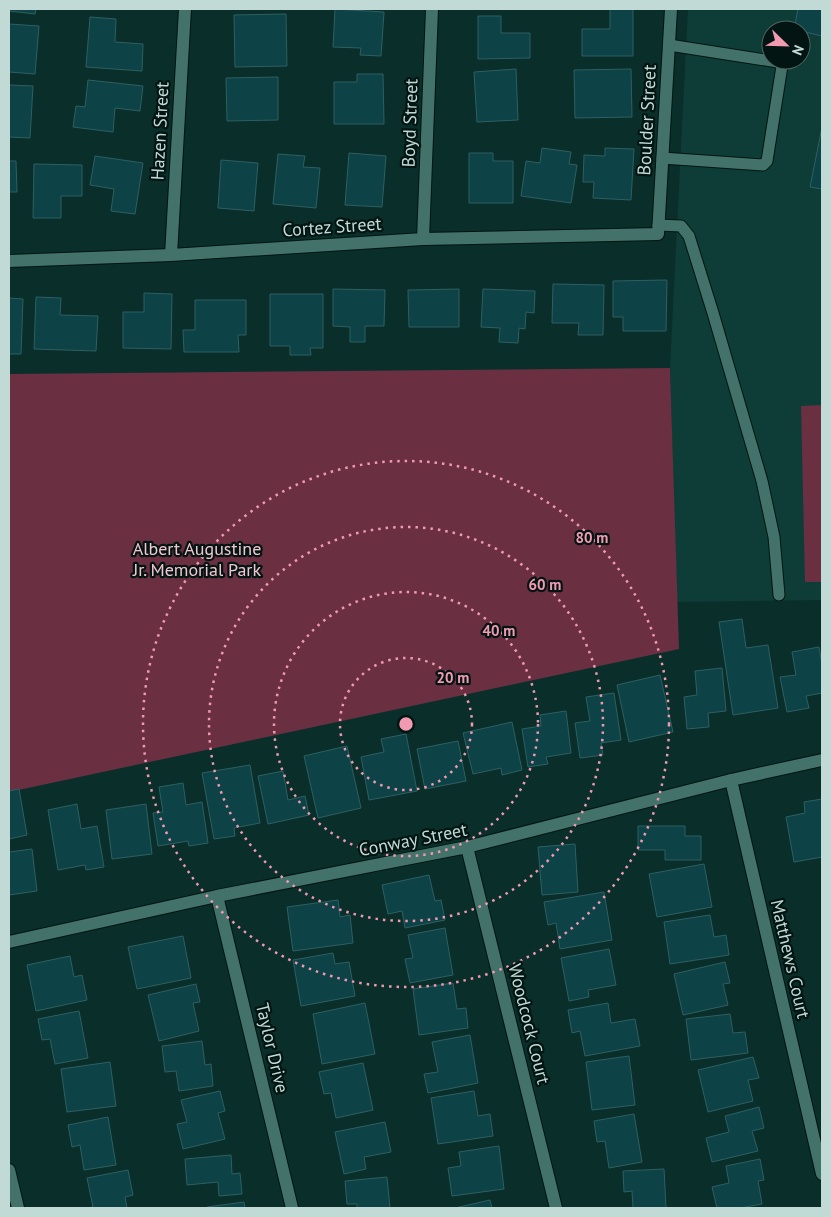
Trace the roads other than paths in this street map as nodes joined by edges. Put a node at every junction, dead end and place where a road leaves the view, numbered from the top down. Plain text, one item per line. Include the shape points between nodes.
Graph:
1 (184, 9) edge
2 (432, 9) edge
3 (671, 9) edge
4 (669, 45) junction
5 (662, 158) junction
6 (658, 229) junction
7 (423, 239) junction
8 (170, 255) junction
9 (9, 261) edge
10 (779, 595) dead end
11 (822, 760) edge
12 (731, 780) junction
13 (467, 848) junction
14 (217, 896) junction
15 (9, 942) edge
16 (9, 1170) edge
17 (822, 1174) edge
18 (18, 1208) edge
19 (292, 1208) edge
20 (556, 1208) edge

1 - 8 street, Hazen Street
2 - 7 street, Boyd Street
3 - 4 street, Boulder Street
4 - 5 street, Boulder Street
4 - 5 lane via 778,62 782,66 767,161 763,165
5 - 6 street, Boulder Street
6 - 7 street, Cortez Street
6 - 10 lane via 681,226 689,236 762,482 774,537
7 - 8 street, Cortez Street
8 - 9 street, Cortez Street
11 - 12 street, Conway Street
12 - 13 street, Conway Street
12 - 17 street, Matthews Court
13 - 14 street, Conway Street
13 - 20 street, Woodcock Court
14 - 15 street, Conway Street
14 - 19 street, Taylor Drive
16 - 18 street

